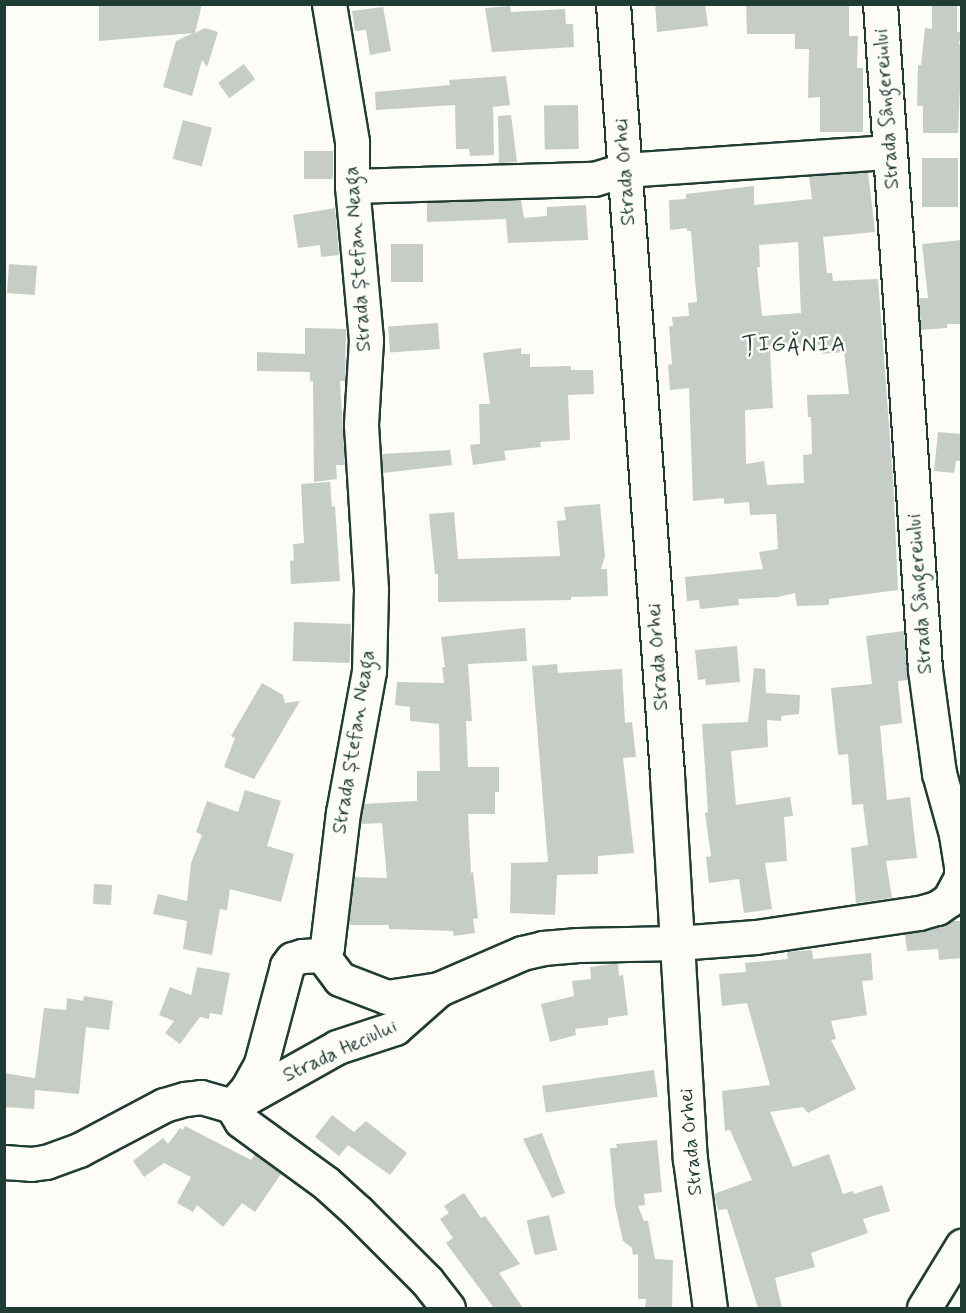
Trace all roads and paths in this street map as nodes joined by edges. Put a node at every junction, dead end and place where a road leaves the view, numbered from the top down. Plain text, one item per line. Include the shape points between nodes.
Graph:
1 (329, 4) edge
2 (613, 4) edge
3 (880, 4) edge
4 (889, 152) junction
5 (624, 170) junction
6 (352, 186) junction
7 (677, 943) junction
8 (322, 955) junction
9 (439, 990) junction
10 (232, 1106) junction
11 (4, 1162) edge
12 (962, 1246) edge
13 (448, 1308) edge
14 (710, 1308) edge
15 (924, 1308) edge

1 - 6 street, Strada Ștefan Neaga via 352,142
2 - 5 street, Strada Orhei
3 - 4 street, Strada Sângereiului
4 - 5 street
4 - 7 street, Strada Sângereiului via 925,669 931,728 959,850 961,877 949,900 919,913 756,937
5 - 6 street via 594,178
5 - 7 street, Strada Orhei
6 - 8 street, Strada Ștefan Neaga via 366,340 361,425 371,590 369,671 342,822 327,947
7 - 9 street, Strada Heciului via 543,948 522,953
7 - 14 street, Strada Orhei via 690,1159
8 - 9 street via 340,979 387,997
8 - 10 street via 292,959 287,966 261,1064
9 - 10 street, Strada Heciului via 395,1028 337,1047
10 - 11 street via 201,1097 184,1099 46,1162
10 - 13 street via 241,1121 326,1183 357,1211 427,1281
12 - 15 street

